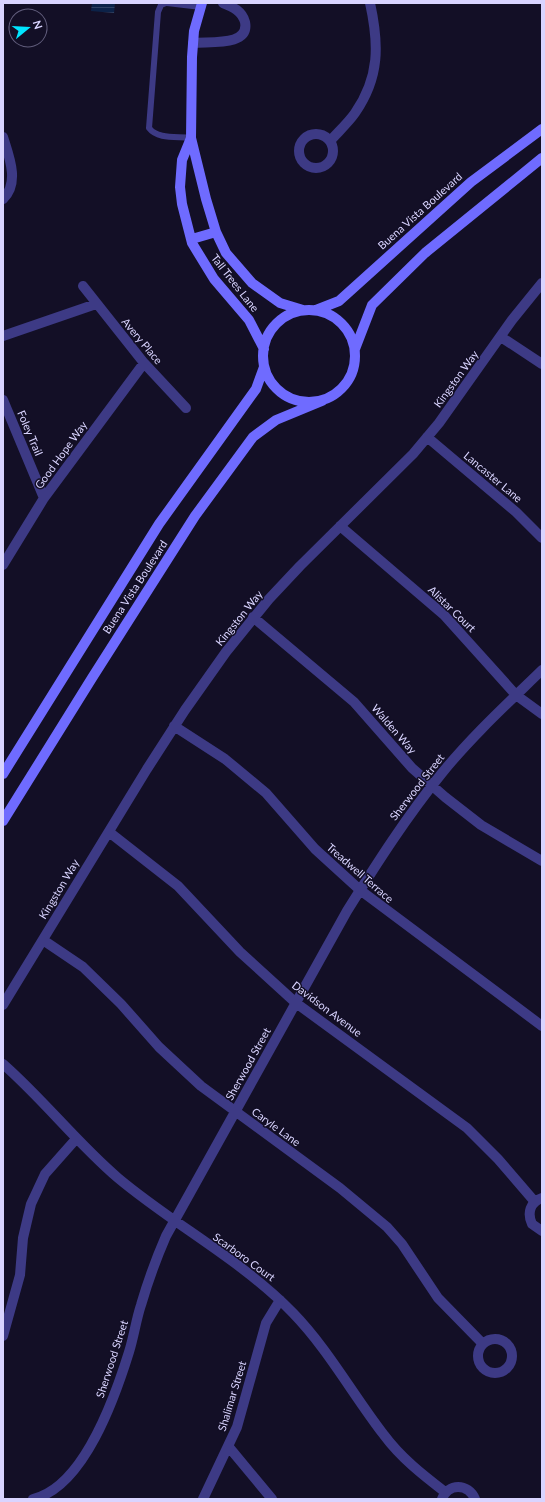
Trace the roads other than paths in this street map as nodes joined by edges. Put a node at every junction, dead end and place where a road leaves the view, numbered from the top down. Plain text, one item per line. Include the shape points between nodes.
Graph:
1 (167, 3) edge
2 (223, 3) edge
3 (370, 3) edge
4 (201, 5) edge
5 (193, 43) junction
6 (542, 130) edge
7 (3, 137) edge
8 (191, 138) junction
9 (330, 141) dead end
10 (542, 158) edge
11 (3, 199) edge
12 (216, 232) junction
13 (192, 239) junction
14 (542, 283) edge
15 (83, 286) dead end
16 (96, 304) junction
17 (303, 310) junction
18 (316, 310) junction
19 (3, 336) edge
20 (501, 337) junction
21 (264, 349) junction
22 (355, 349) junction
23 (144, 363) junction
24 (542, 364) edge
25 (264, 367) junction
26 (3, 400) edge
27 (322, 401) junction
28 (186, 408) dead end
29 (427, 437) junction
30 (44, 498) junction
31 (340, 526) junction
32 (542, 538) edge
33 (3, 565) edge
34 (253, 617) junction
35 (542, 670) edge
36 (516, 695) junction
37 (542, 714) edge
38 (174, 726) junction
39 (3, 774) edge
40 (432, 786) junction
41 (3, 821) edge
42 (109, 832) junction
43 (542, 861) edge
44 (360, 890) junction
45 (43, 940) junction
46 (296, 1002) junction
47 (3, 1005) edge
48 (542, 1026) edge
49 (3, 1064) edge
50 (235, 1112) junction
51 (76, 1139) junction
52 (538, 1200) edge
53 (174, 1221) junction
54 (542, 1231) edge
55 (280, 1300) junction
56 (3, 1336) edge
57 (483, 1344) dead end
58 (228, 1446) junction
59 (443, 1496) edge
60 (33, 1499) edge
61 (202, 1499) edge
62 (272, 1499) edge
63 (475, 1499) edge

1 - 4 lane
1 - 8 lane via 161,5 158,12 149,128 159,136
2 - 5 street via 237,9 244,18 246,26 243,35 237,40
3 - 9 street via 376,29 377,55 371,84 354,113
4 - 5 main road, Tall Trees Lane
5 - 8 main road, Tall Trees Lane
6 - 18 main road, Buena Vista Boulevard via 471,182 339,301
7 - 11 street via 12,170 11,184
8 - 12 main road, Tall Trees Lane
8 - 13 main road, Tall Trees Lane via 182,160 180,186 182,204
10 - 22 main road, Buena Vista Boulevard via 424,253 372,305
12 - 13 main road
12 - 17 main road, Tall Trees Lane via 226,253 252,283 280,304
13 - 21 main road, Tall Trees Lane via 203,262 249,320
14 - 20 street, Kingston Way
15 - 16 street, Avery Place
16 - 19 street
16 - 23 street, Avery Place
17 - 18 main road, Buena Vista Boulevard
17 - 21 main road, Buena Vista Boulevard via 289,314 277,323 268,335
18 - 22 main road, Buena Vista Boulevard via 330,314 342,323 351,335
20 - 24 street
20 - 29 street, Kingston Way
21 - 25 main road, Buena Vista Boulevard
22 - 27 main road, Buena Vista Boulevard via 352,376 334,396
23 - 28 street, Avery Place
23 - 30 street, Good Hope Way
25 - 27 main road, Buena Vista Boulevard via 270,381 280,392 293,400 307,403
25 - 39 main road, Buena Vista Boulevard via 256,389 159,524
26 - 30 street, Foley Trail
27 - 41 main road, Buena Vista Boulevard via 276,420 253,437 195,516
29 - 31 street, Kingston Way
29 - 32 street, Lancaster Lane via 516,512
30 - 33 street, Good Hope Way
31 - 34 street, Kingston Way
31 - 36 street, Alistar Court via 444,615
34 - 38 street, Kingston Way
34 - 40 street, Walden Way via 354,702 412,768
35 - 36 street, Sherwood Street
36 - 37 street, Alistar Court
36 - 40 street, Sherwood Street via 458,754
38 - 42 street, Kingston Way
38 - 44 street, Treadwell Terrace via 225,760 266,793 315,849
40 - 43 street, Walden Way via 481,825
40 - 44 street, Sherwood Street
42 - 45 street, Kingston Way
42 - 46 street, Davidson Avenue via 178,886 240,952
44 - 46 street, Sherwood Street
44 - 48 street, Treadwell Terrace
45 - 47 street, Kingston Way
45 - 50 street, Caryle Lane via 83,967 177,1065
46 - 50 street, Sherwood Street
46 - 52 street, Davidson Avenue via 467,1128
49 - 51 street, Scarboro Court
50 - 53 street, Sherwood Street
50 - 57 street, Caryle Lane via 340,1188 386,1227 402,1244 438,1298
51 - 53 street, Scarboro Court via 118,1178
51 - 56 street via 45,1174 31,1204 24,1232 20,1275
52 - 54 street, Davidson Avenue via 531,1207 530,1219 537,1229
53 - 55 street, Scarboro Court via 262,1284
53 - 60 street, Sherwood Street via 148,1282 119,1382 93,1440 72,1475 50,1492
55 - 58 street, Shalimar Street via 266,1323 243,1406
55 - 59 street, Scarboro Court via 310,1332 394,1447
58 - 61 street, Shalimar Street
58 - 62 street
59 - 63 street, Scarboro Court via 449,1489 460,1486 470,1491

